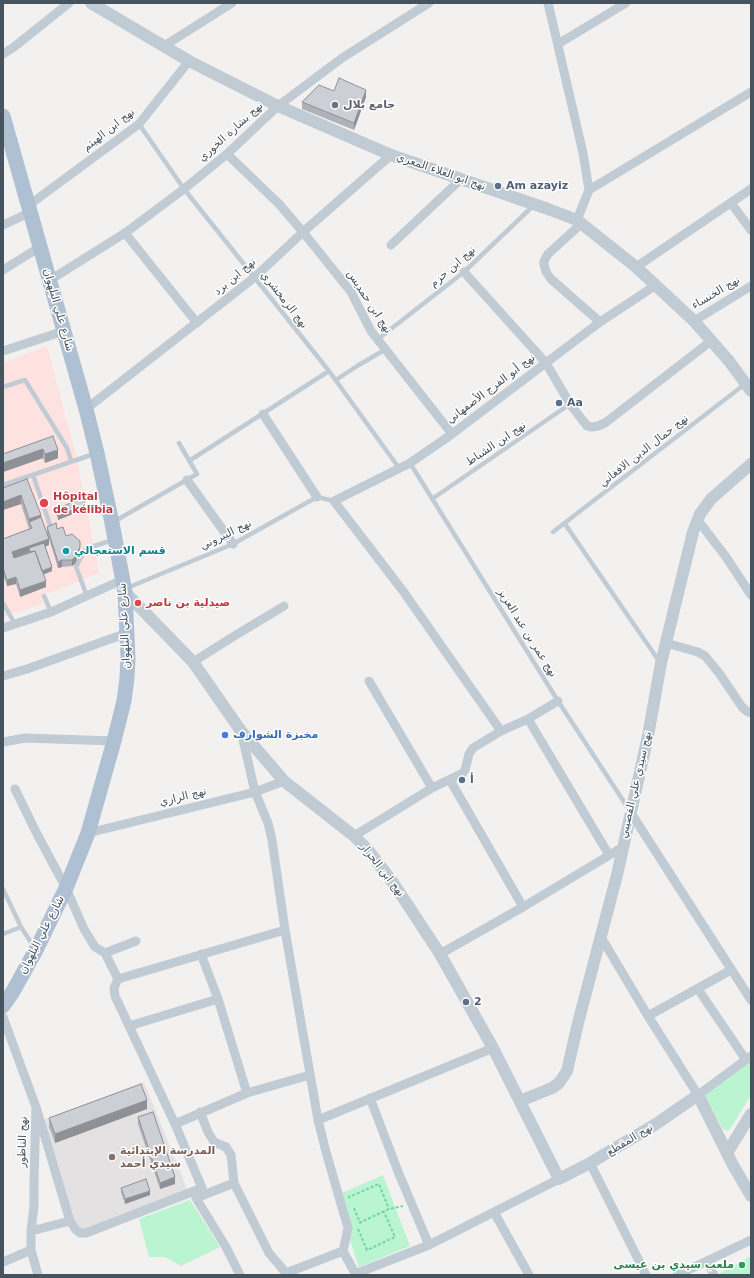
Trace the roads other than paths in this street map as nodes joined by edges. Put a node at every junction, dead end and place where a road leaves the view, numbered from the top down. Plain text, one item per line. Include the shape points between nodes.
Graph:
1 (69, 3) edge
2 (91, 3) edge
3 (232, 3) edge
4 (429, 3) edge
5 (548, 3) edge
6 (626, 3) edge
7 (558, 44) junction
8 (164, 46) junction
9 (3, 54) edge
10 (189, 61) junction
11 (751, 92) edge
12 (278, 106) junction
13 (3, 116) edge
14 (139, 124) junction
15 (8, 154) edge
16 (226, 154) junction
17 (391, 155) junction
18 (461, 179) junction
19 (184, 189) junction
20 (751, 189) edge
21 (589, 190) junction
22 (731, 203) junction
23 (534, 204) junction
24 (30, 209) junction
25 (579, 222) junction
26 (3, 225) edge
27 (751, 230) edge
28 (303, 232) junction
29 (125, 233) junction
30 (391, 245) dead end
31 (40, 247) junction
32 (636, 267) junction
33 (3, 270) edge
34 (464, 272) junction
35 (255, 277) junction
36 (50, 280) junction
37 (656, 285) junction
38 (751, 286) edge
39 (694, 321) junction
40 (600, 322) junction
41 (197, 323) junction
42 (64, 331) junction
43 (378, 339) junction
44 (712, 341) junction
45 (386, 349) junction
46 (3, 351) edge
47 (546, 363) junction
48 (329, 372) junction
49 (336, 380) junction
50 (3, 387) edge
51 (749, 387) edge
52 (570, 404) junction
53 (86, 409) junction
54 (263, 414) junction
55 (452, 434) junction
56 (179, 443) dead end
57 (97, 453) junction
58 (71, 461) junction
59 (189, 461) junction
60 (410, 462) junction
61 (751, 464) edge
62 (399, 468) junction
63 (32, 475) junction
64 (187, 480) junction
65 (3, 485) edge
66 (317, 497) junction
67 (432, 498) junction
68 (334, 501) junction
69 (697, 519) junction
70 (112, 523) junction
71 (565, 524) junction
72 (51, 528) edge
73 (553, 532) dead end
74 (115, 540) junction
75 (233, 544) junction
76 (124, 587) junction
77 (751, 595) edge
78 (44, 596) dead end
79 (86, 596) junction
80 (3, 603) edge
81 (284, 606) dead end
82 (51, 612) junction
83 (15, 624) junction
84 (3, 628) edge
85 (127, 633) junction
86 (666, 643) junction
87 (193, 662) junction
88 (661, 663) junction
89 (3, 676) edge
90 (369, 681) dead end
91 (558, 701) junction
92 (751, 713) edge
93 (528, 719) junction
94 (241, 731) junction
95 (501, 731) junction
96 (114, 741) junction
97 (3, 742) edge
98 (450, 780) junction
99 (284, 781) junction
100 (432, 788) junction
101 (15, 789) dead end
102 (255, 792) junction
103 (631, 812) junction
104 (88, 833) junction
105 (354, 836) junction
106 (623, 846) junction
107 (609, 855) junction
108 (66, 888) junction
109 (3, 889) edge
110 (523, 907) junction
111 (21, 927) junction
112 (285, 930) junction
113 (3, 934) edge
114 (601, 937) junction
115 (136, 941) dead end
116 (36, 950) junction
117 (104, 953) junction
118 (201, 954) junction
119 (440, 954) junction
120 (731, 970) junction
121 (118, 979) junction
122 (698, 989) junction
123 (218, 999) junction
124 (751, 1000) edge
125 (3, 1006) edge
126 (648, 1016) junction
127 (3, 1017) edge
128 (129, 1026) junction
129 (493, 1048) junction
130 (749, 1058) edge
131 (310, 1075) junction
132 (247, 1093) junction
133 (698, 1095) junction
134 (370, 1098) junction
135 (520, 1101) junction
136 (36, 1107) junction
137 (200, 1112) junction
138 (751, 1114) edge
139 (318, 1120) junction
140 (175, 1124) junction
141 (727, 1153) junction
142 (590, 1163) junction
143 (559, 1179) junction
144 (234, 1183) junction
145 (202, 1188) junction
146 (750, 1192) edge
147 (196, 1198) junction
148 (494, 1212) junction
149 (70, 1220) junction
150 (31, 1231) junction
151 (751, 1240) edge
152 (429, 1245) junction
153 (31, 1250) junction
154 (343, 1251) junction
155 (3, 1262) edge
156 (707, 1262) junction
157 (284, 1274) edge
158 (38, 1275) edge
159 (240, 1275) edge
160 (355, 1275) edge
161 (529, 1275) edge
162 (646, 1275) edge
163 (677, 1275) edge
164 (714, 1275) edge

1 - 9 street
2 - 8 street, نهج ابو العلاء المعري
3 - 8 street
4 - 12 street, نهج بشارة الخوري via 342,58
5 - 7 street
6 - 7 street
7 - 21 street
8 - 10 street, نهج ابو العلاء المعري
10 - 12 street, نهج ابو العلاء المعري
10 - 14 street, نهج ابن الهيثم
11 - 21 street
12 - 16 street, نهج بشارة الخوري
12 - 17 street, نهج ابو العلاء المعري
13 - 15 main road, شارع علي البلهوان
14 - 19 lane, نهج الزمخشري
14 - 24 street, نهج ابن الهيثم
15 - 24 main road, شارع علي البلهوان
16 - 19 street, نهج بشارة الخوري
16 - 28 street, نهج ابن حمديس via 279,204
17 - 18 street, نهج ابو العلاء المعري
17 - 28 street, نهج ابن برد
18 - 23 street, نهج ابو العلاء المعري
18 - 30 street
19 - 29 street, نهج بشارة الخوري
19 - 35 lane, نهج الزمخشري
20 - 22 street
21 - 25 street
22 - 27 street
22 - 32 street
23 - 25 street, نهج ابو العلاء المعري
23 - 34 lane, نهج ابن حزم
24 - 26 street, نهج ابن الهيثم
24 - 31 main road, شارع علي البلهوان
25 - 32 street, نهج ابو العلاء المعري
25 - 40 street via 548,254 544,264 551,279
28 - 35 street, نهج ابن برد
28 - 43 street, نهج ابن حمديس via 350,292
29 - 36 street, نهج بشارة الخوري
29 - 41 street
31 - 33 street
31 - 36 main road, شارع علي البلهوان
32 - 37 street, نهج ابو العلاء المعري
34 - 43 lane, نهج ابن حزم
34 - 47 street
35 - 41 street, نهج ابن برد
35 - 48 lane, نهج الزمخشري
36 - 42 main road, شارع علي البلهوان
37 - 39 street, نهج ابو العلاء المعري
37 - 40 street, نهج أبو الفرج الأصفهاني
38 - 39 street, نهج الخنساء
39 - 44 street, نهج ابو العلاء المعري
40 - 47 street, نهج أبو الفرج الأصفهاني
41 - 53 street, نهج ابن برد
42 - 46 street
42 - 53 main road, شارع علي البلهوان
43 - 45 street, نهج ابن حمديس
44 - 51 street, نهج ابو العلاء المعري
44 - 52 street via 605,423 587,426
45 - 49 lane
45 - 55 street, نهج ابن حمديس
47 - 52 street
47 - 55 street, نهج أبو الفرج الأصفهاني
48 - 49 lane, نهج الزمخشري
48 - 54 lane
49 - 62 lane, نهج الزمخشري
50 - 58 lane via 25,380 67,448
51 - 71 lane, نهج جمال الدين الافغاني
52 - 67 lane, نهج ابن الشباط
53 - 57 main road, شارع علي البلهوان
54 - 59 lane
54 - 66 street
55 - 60 street, نهج أبو الفرج الأصفهاني
56 - 59 lane
57 - 58 lane
57 - 70 main road, شارع علي البلهوان
58 - 63 lane
59 - 64 lane via 197,474
60 - 62 street, نهج أبو الفرج الأصفهاني
60 - 67 lane, نهج عمر بن عبد العزيز
61 - 69 street, نهج سيدي علي القصيبي via 711,499
62 - 68 street, نهج أبو الفرج الأصفهاني
63 - 65 lane
63 - 72 lane
64 - 70 lane
64 - 75 street
66 - 68 lane
66 - 75 lane, نهج البيروني
67 - 91 lane, نهج عمر بن عبد العزيز
68 - 95 street via 403,591
69 - 77 street
69 - 86 street, نهج سيدي علي القصيبي
70 - 74 main road, شارع علي البلهوان
71 - 73 lane, نهج جمال الدين الافغاني
71 - 88 lane
74 - 76 main road, شارع علي البلهوان
74 - 79 lane via 85,550 76,567
75 - 76 lane, نهج البيروني
76 - 79 street
76 - 85 main road, شارع علي البلهوان
76 - 87 street, نهج ابن الجزار
78 - 82 lane
79 - 82 street
80 - 83 lane
81 - 87 street
82 - 83 street
83 - 84 street
85 - 89 street
85 - 96 main road, شارع علي البلهوان via 127,678
86 - 88 street, نهج سيدي علي القصيبي
86 - 92 street via 705,656 742,707
87 - 94 street, نهج ابن الجزار
88 - 103 street, نهج سيدي علي القصيبي
90 - 100 street
91 - 93 street
91 - 103 lane, نهج عمر بن عبد العزيز
93 - 95 street
93 - 107 street
94 - 99 street, نهج ابن الجزار
94 - 102 street
95 - 98 street via 473,748 465,770
96 - 97 street via 25,738
96 - 104 main road, شارع علي البلهوان
98 - 100 street
98 - 110 street
99 - 102 street, نهج الرازي
99 - 105 street, نهج ابن الجزار
100 - 105 street
101 - 108 street
102 - 104 street, نهج الرازي
102 - 112 street via 272,840
103 - 106 street, نهج سيدي علي القصيبي
103 - 120 street
104 - 108 main road, شارع علي البلهوان
105 - 119 street, نهج ابن الجزار via 394,884
106 - 107 street
106 - 114 street, نهج سيدي علي القصيبي
107 - 110 street
108 - 116 main road, شارع علي البلهوان
108 - 117 street via 95,948
109 - 111 lane
110 - 119 street
111 - 113 lane
111 - 116 lane
112 - 118 street
112 - 131 street
114 - 126 street
114 - 135 street, نهج سيدي علي القصيبي via 566,1071 559,1083 552,1088
115 - 117 street
116 - 125 main road, شارع علي البلهوان
117 - 121 street
118 - 121 street
118 - 123 street
119 - 129 street, نهج ابن الجزار
120 - 122 street
120 - 124 street
121 - 128 street via 114,993
122 - 126 street
122 - 130 street
123 - 128 street
123 - 132 street
126 - 133 street
127 - 136 street, نهج الناظور
128 - 140 street
129 - 134 street
129 - 135 street, نهج ابن الجزار
130 - 133 street
131 - 132 street
131 - 139 street
132 - 137 street
133 - 141 street
133 - 142 street, نهج المقطع via 656,1124
134 - 139 street
134 - 152 street
135 - 143 street, نهج ابن الجزار
136 - 149 street
136 - 150 street, نهج الناظور
137 - 140 street
137 - 144 street via 214,1142 226,1147 231,1155
138 - 141 street
139 - 154 street via 348,1228
140 - 145 street
141 - 146 street
142 - 143 street, نهج المقطع
142 - 162 street
143 - 148 street
144 - 147 street
144 - 157 street via 269,1253
145 - 147 street
145 - 149 street via 86,1233 77,1231
147 - 159 street
148 - 152 street
148 - 161 street
149 - 150 street
150 - 153 street, نهج الناظور
151 - 156 street
152 - 160 street
153 - 155 street
153 - 158 street, نهج الناظور
154 - 157 street
154 - 160 street
156 - 163 street
156 - 164 street

